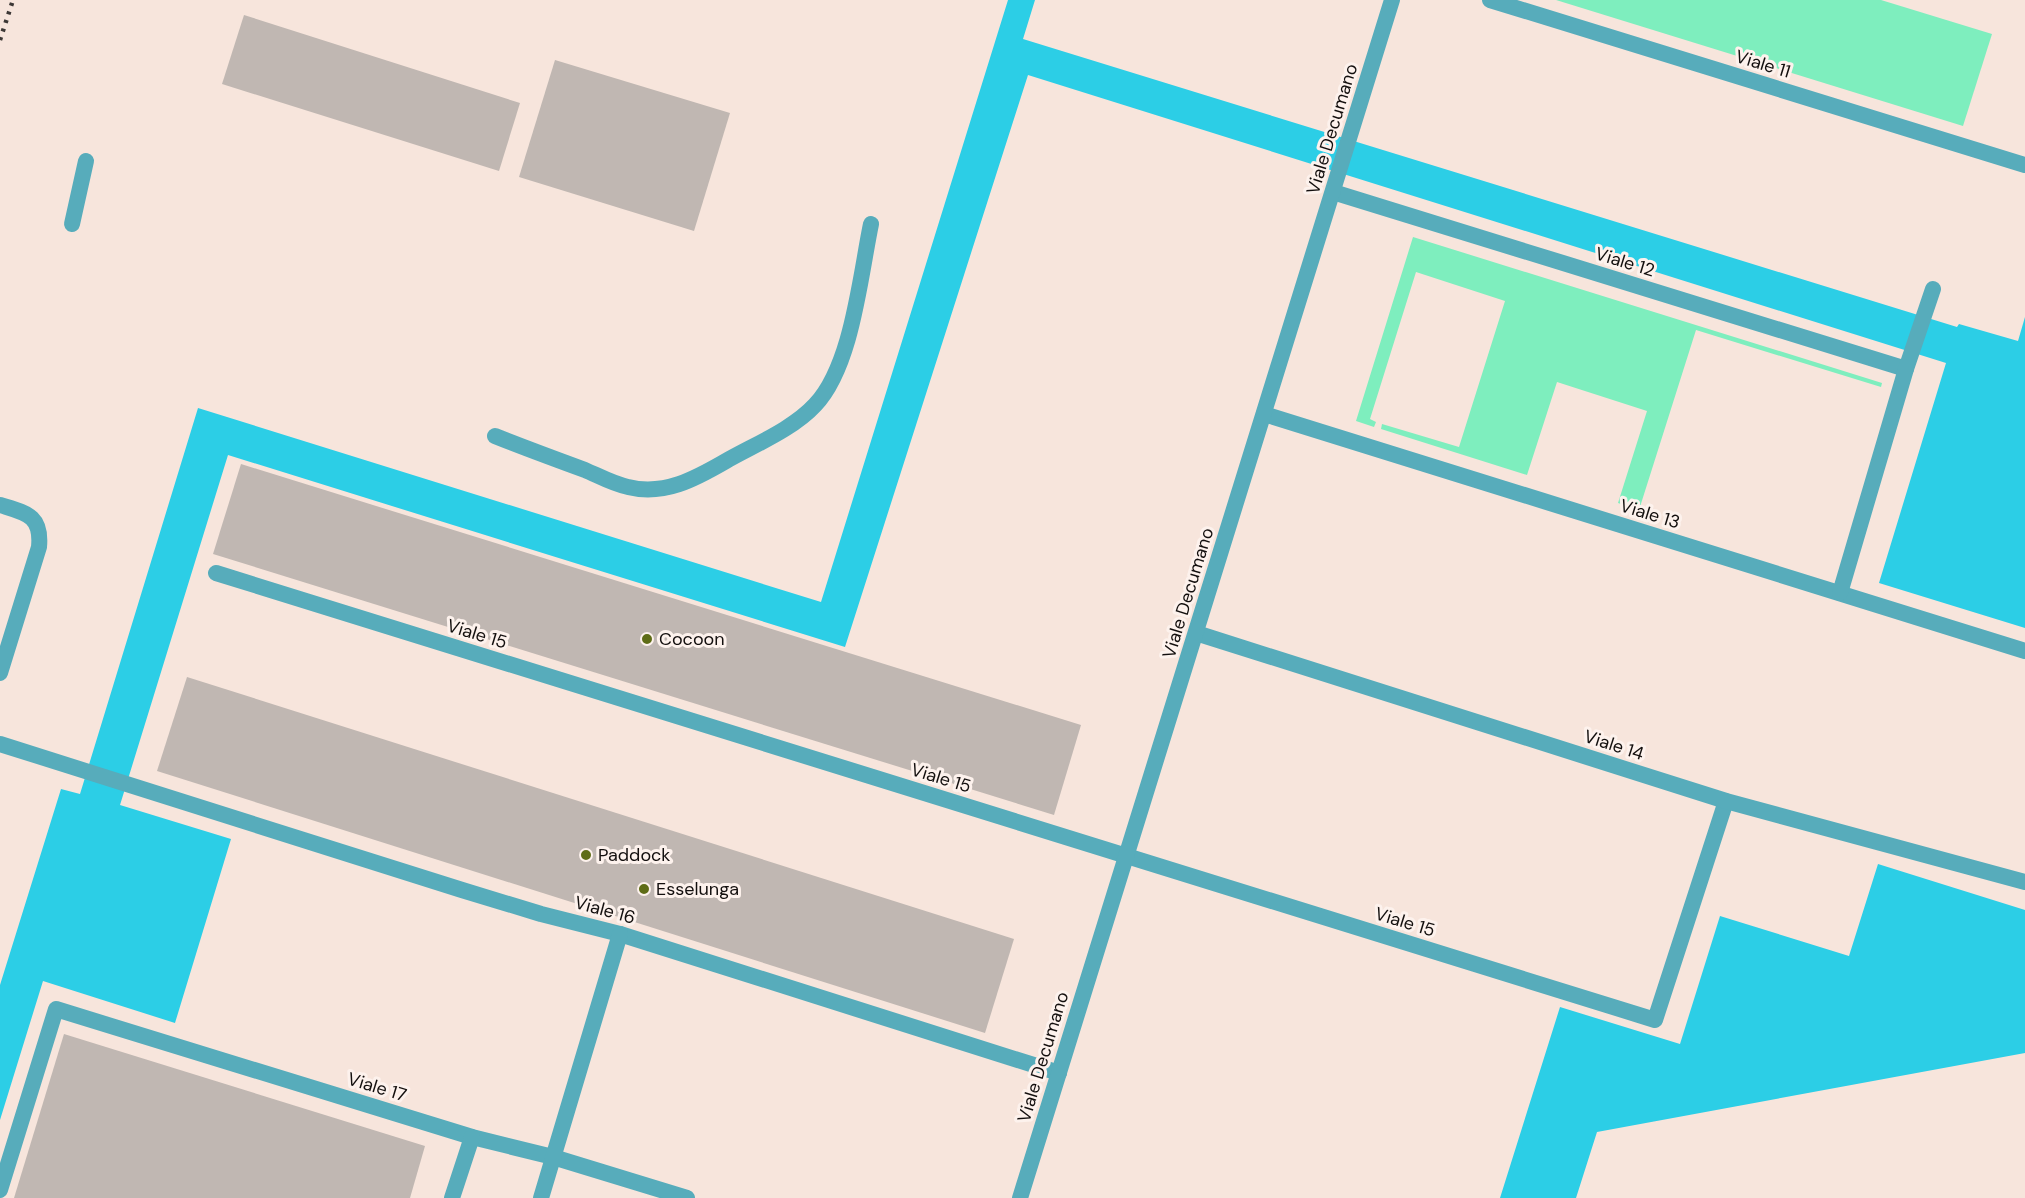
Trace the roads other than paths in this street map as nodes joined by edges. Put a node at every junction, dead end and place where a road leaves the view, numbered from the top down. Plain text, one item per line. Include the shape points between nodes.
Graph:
1 (1392, 0) edge
2 (1490, 0) edge
3 (86, 161) dead end
4 (2025, 165) edge
5 (1333, 192) junction
6 (72, 224) dead end
7 (871, 224) dead end
8 (1933, 290) dead end
9 (1906, 369) junction
10 (1264, 414) junction
11 (495, 436) dead end
12 (0, 505) edge
13 (216, 573) dead end
14 (1840, 593) junction
15 (1196, 633) junction
16 (2025, 651) edge
17 (0, 674) edge
18 (0, 744) edge
19 (1726, 801) junction
20 (1127, 856) junction
21 (2025, 882) edge
22 (620, 934) junction
23 (1059, 1073) junction
24 (472, 1137) junction
25 (553, 1157) junction
26 (0, 1190) edge
27 (452, 1198) edge
28 (541, 1198) edge
29 (687, 1198) edge
30 (1020, 1198) edge

1 - 5 lane, Viale Decumano
2 - 4 lane, Viale 11
3 - 6 lane
5 - 9 lane, Viale 12
5 - 10 lane, Viale Decumano
7 - 11 lane via 852,317 840,363 828,389 796,421 697,477 678,486 628,487
8 - 9 lane
9 - 14 lane
10 - 14 lane, Viale 13
10 - 15 lane, Viale Decumano
12 - 17 lane via 27,513 37,523 40,535
13 - 20 lane, Viale 15
14 - 16 lane, Viale 13
15 - 19 lane, Viale 14
15 - 20 lane, Viale Decumano
18 - 22 lane, Viale 16 via 462,890
19 - 20 lane, Viale 15 via 1655,1020
19 - 21 lane, Viale 14
20 - 23 lane, Viale Decumano
22 - 23 lane, Viale 16
22 - 25 lane
23 - 30 lane, Viale Decumano
24 - 25 lane, Viale 17
24 - 26 lane, Viale 17 via 56,1009
24 - 27 lane
25 - 28 lane
25 - 29 lane, Viale 17

